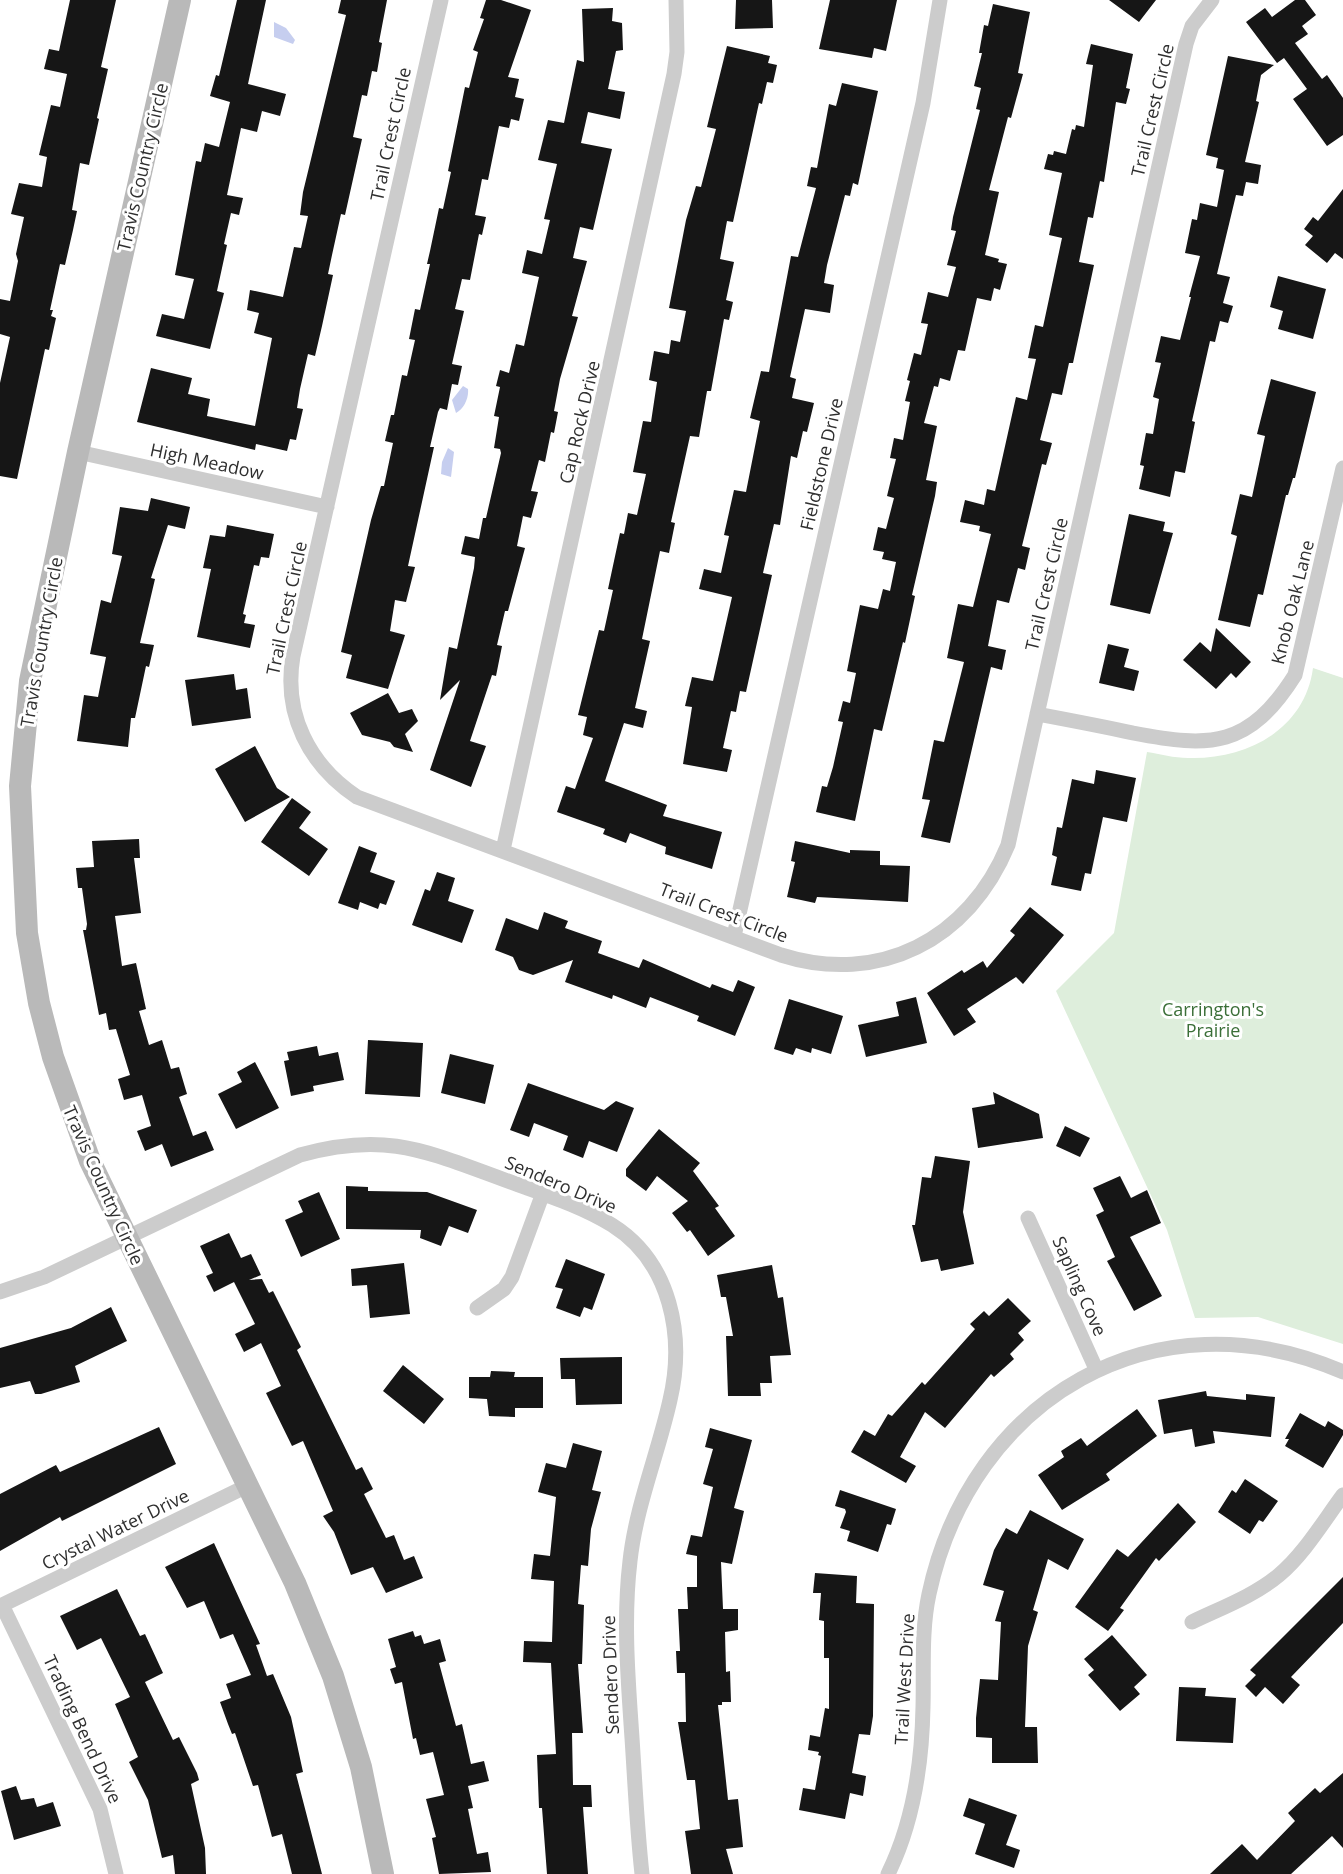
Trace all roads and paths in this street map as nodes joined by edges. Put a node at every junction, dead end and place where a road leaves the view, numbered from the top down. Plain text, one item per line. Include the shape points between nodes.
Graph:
1 (180, 0) edge
2 (441, 0) edge
3 (676, 0) edge
4 (940, 0) edge
5 (1212, 0) edge
6 (78, 452) junction
7 (1343, 468) edge
8 (327, 507) junction
9 (1037, 714) junction
10 (503, 850) junction
11 (734, 936) junction
12 (543, 1193) junction
13 (1028, 1218) dead end
14 (126, 1239) junction
15 (0, 1292) edge
16 (477, 1308) dead end
17 (1096, 1369) junction
18 (1343, 1372) edge
19 (247, 1486) junction
20 (1343, 1495) edge
21 (1, 1605) edge
22 (1192, 1622) dead end
23 (116, 1874) edge
24 (383, 1874) edge
25 (642, 1874) edge
26 (888, 1874) edge

1 - 6 street, Travis Country Circle
2 - 8 street, Trail Crest Circle
3 - 10 street, Cap Rock Drive via 674,74
4 - 11 street, Fieldstone Drive via 923,103
5 - 9 street, Trail Crest Circle via 1192,26 1186,44
6 - 8 street, High Meadow
6 - 14 street, Travis Country Circle via 30,681 20,786 23,882 39,1003 53,1057 90,1161
7 - 9 street, Knob Oak Lane via 1295,675 1264,715 1227,736 1190,743
8 - 10 street, Trail Crest Circle via 289,677 290,696 302,735 324,770 357,796
9 - 11 street, Trail Crest Circle via 1001,861 972,906 941,933 884,960 845,966 802,961
10 - 11 street, Trail Crest Circle
12 - 14 street, Sendero Drive via 416,1148 358,1143 330,1146 300,1155
12 - 16 street via 512,1277 504,1289
12 - 25 street, Sendero Drive via 612,1225 631,1240 660,1279 675,1329 675,1375 634,1530 629,1564 626,1644
13 - 17 street, Sapling Cove
14 - 15 street, Sendero Drive via 44,1277
14 - 19 street, Travis Country Circle
17 - 18 street, Trail West Drive via 1175,1346 1229,1343 1288,1352
17 - 26 street, Trail West Drive via 1056,1394 999,1446 978,1474 950,1527 937,1560 923,1628 922,1730 914,1797
19 - 21 street, Crystal Water Drive
19 - 24 street, Travis Country Circle via 295,1583 333,1676 361,1767
20 - 22 street via 1279,1575 1249,1596
21 - 23 street, Trading Bend Drive via 100,1809

